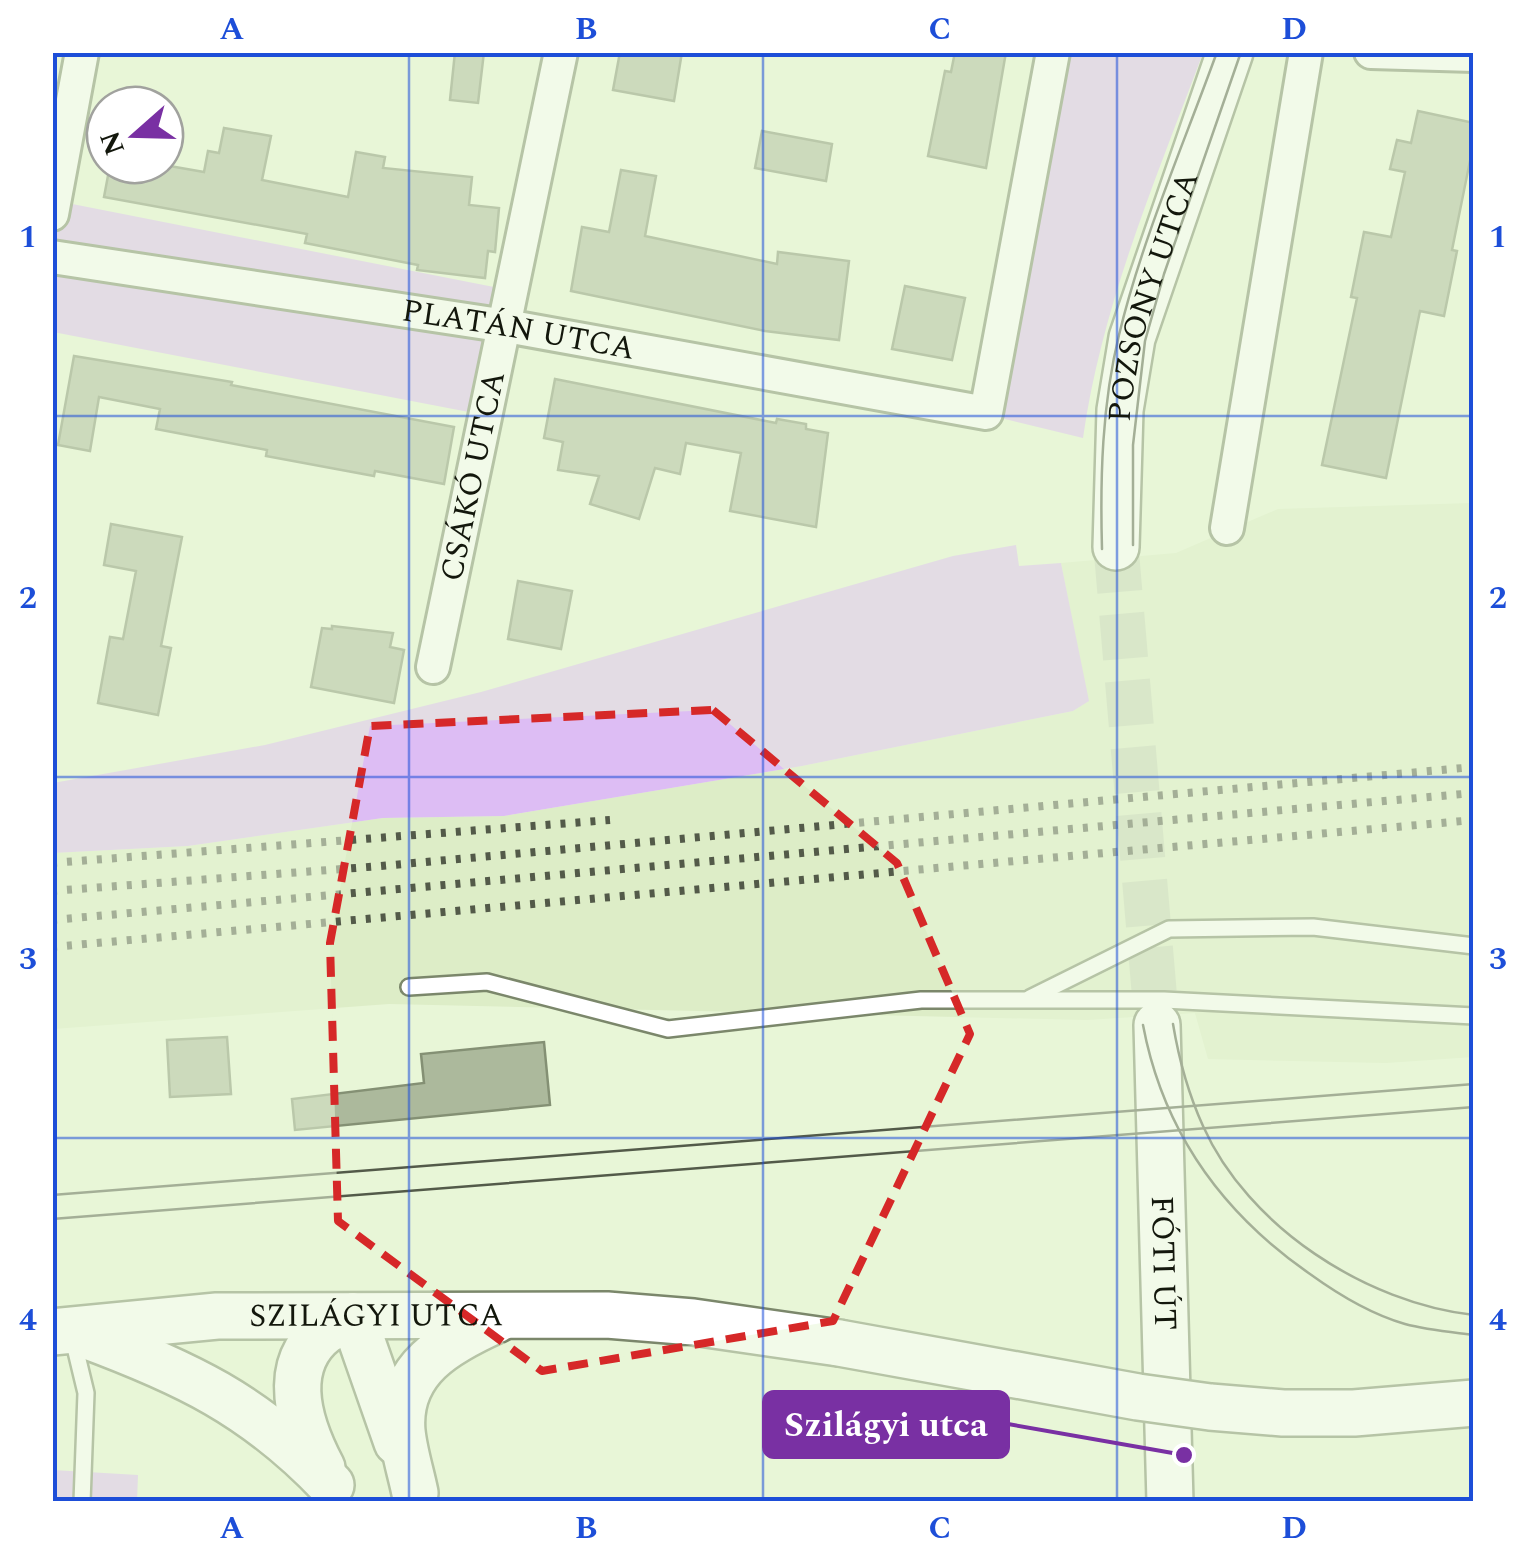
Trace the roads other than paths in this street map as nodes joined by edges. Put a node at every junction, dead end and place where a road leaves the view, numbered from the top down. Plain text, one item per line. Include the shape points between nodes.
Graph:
1 (82, 52) edge
2 (561, 52) edge
3 (1053, 52) edge
4 (1230, 52) edge
5 (1306, 52) edge
6 (1371, 52) edge
7 (1474, 56) edge
8 (52, 214) edge
9 (52, 257) edge
10 (506, 326) junction
11 (1228, 528) dead end
12 (1116, 547) tunnel mouth
13 (434, 667) dead end
14 (1474, 946) edge
15 (409, 987) dead end
16 (1024, 1000) junction
17 (1474, 1016) edge
18 (1158, 1025) tunnel mouth
19 (354, 1316) junction
20 (502, 1318) junction
21 (62, 1331) edge
22 (1164, 1344) junction
23 (1474, 1403) edge
24 (336, 1494) edge
25 (417, 1497) edge
26 (82, 1502) edge
27 (1140, 1502) edge
28 (1170, 1502) edge

1 - 8 street
2 - 10 street, CSÁKÓ UTCA
3 - 10 street, PLATÁN UTCA via 986,413
4 - 12 street, POZSONY UTCA via 1132,338 1120,410
5 - 11 street
6 - 7 street
9 - 10 street, PLATÁN UTCA
10 - 13 street, CSÁKÓ UTCA
14 - 16 lane via 1312,926 1169,930
15 - 16 lane via 487,982 668,1029 921,1000
16 - 17 lane
18 - 22 street, FÓTI ÚT
19 - 20 street, SZILÁGYI UTCA
19 - 21 street, SZILÁGYI UTCA via 217,1316
19 - 24 street via 306,1350 297,1393 306,1434
19 - 25 street
20 - 23 street, SZILÁGYI UTCA, bridge via 607,1315 693,1322 1138,1397 1283,1413
20 - 25 street via 434,1353 409,1386 402,1431
21 - 24 street via 144,1357 224,1396 260,1419
21 - 26 lane via 86,1394
22 - 27 street
22 - 28 street, FÓTI ÚT

